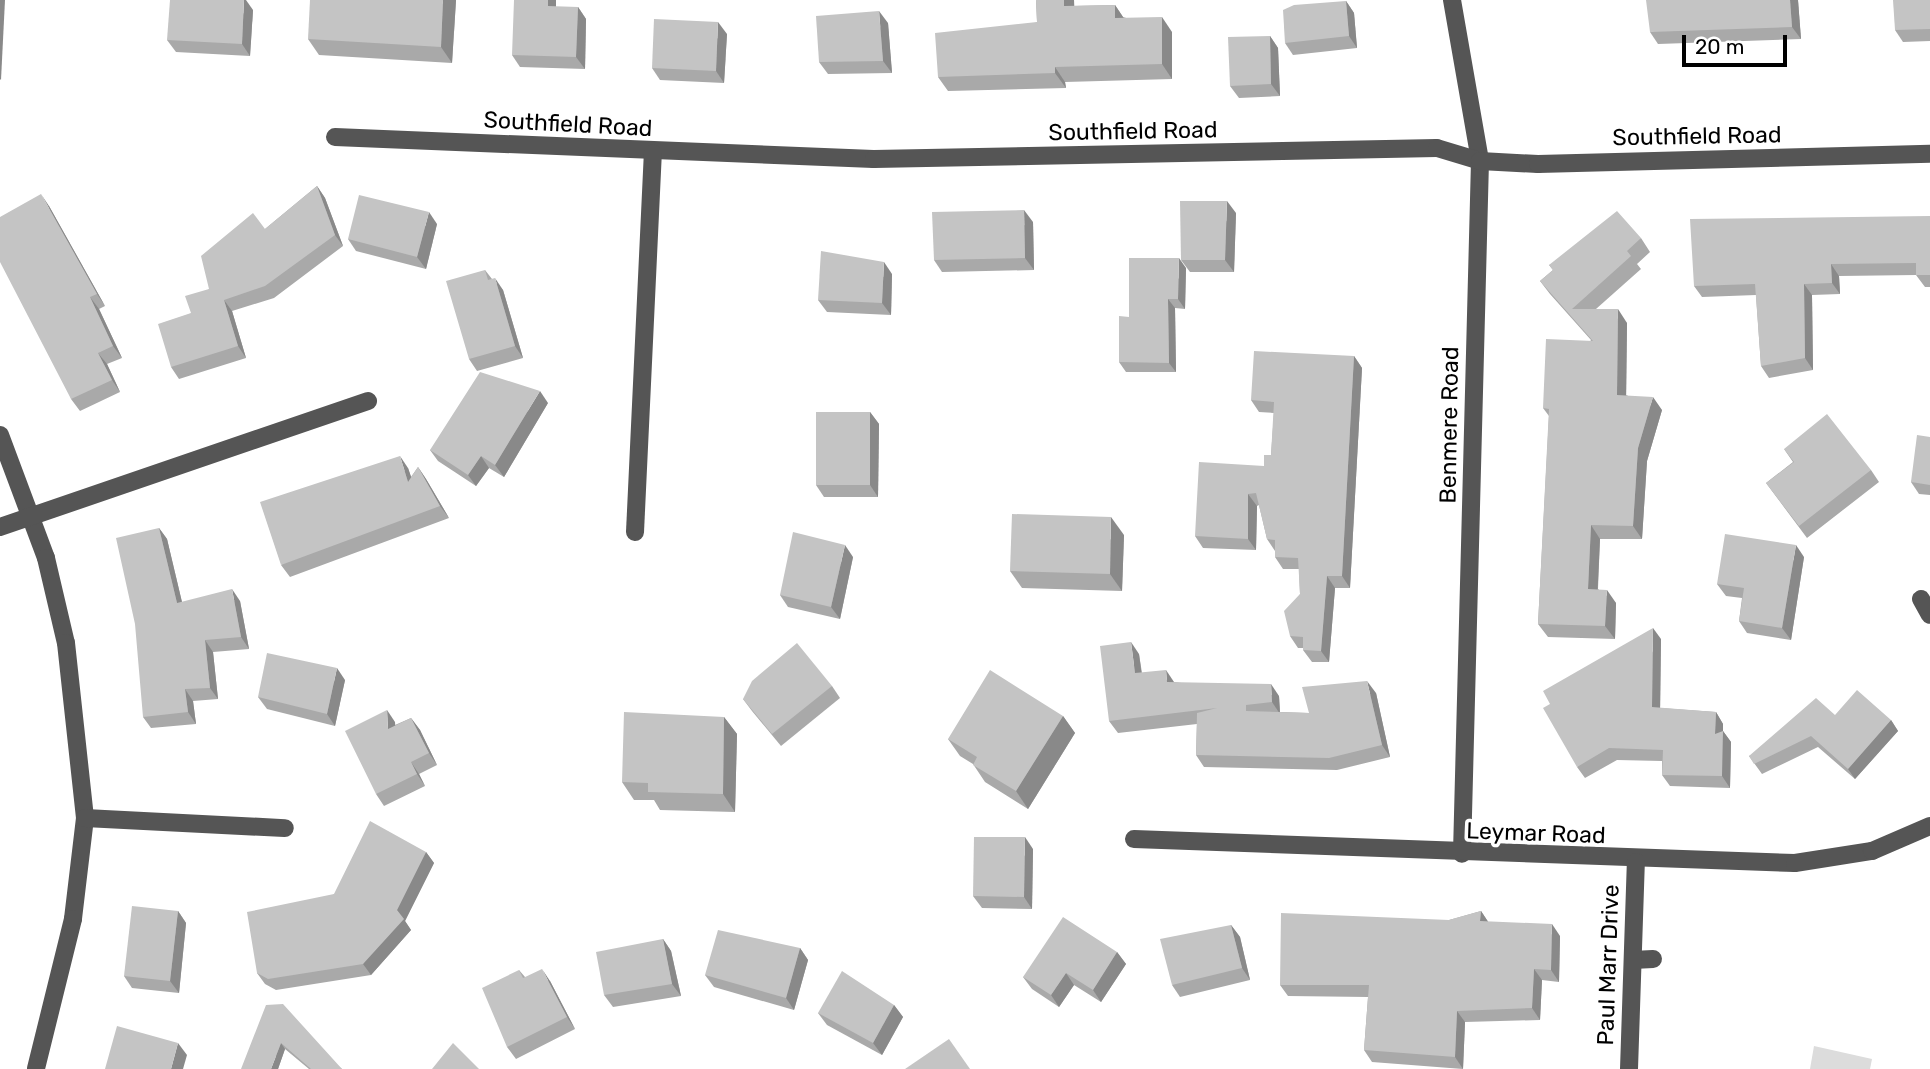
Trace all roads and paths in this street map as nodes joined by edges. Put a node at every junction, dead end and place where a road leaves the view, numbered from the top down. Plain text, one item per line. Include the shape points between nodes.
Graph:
1 (1452, 0) edge
2 (335, 137) dead end
3 (653, 153) junction
4 (1930, 154) edge
5 (1480, 161) junction
6 (368, 401) dead end
7 (0, 435) edge
8 (32, 514) junction
9 (0, 527) edge
10 (635, 531) dead end
11 (85, 818) junction
12 (1930, 826) edge
13 (285, 828) dead end
14 (1134, 839) dead end
15 (1462, 854) junction
16 (1636, 862) junction
17 (1653, 959) dead end
18 (1633, 960) junction
19 (36, 1069) edge
20 (1629, 1069) edge

1 - 5 street, Benmere Road
2 - 3 street, Southfield Road
3 - 5 street, Southfield Road via 874,159 1437,148
3 - 10 street
4 - 5 street, Southfield Road
5 - 15 street, Benmere Road
6 - 8 street
7 - 8 street
8 - 9 street
8 - 11 street via 66,643
11 - 13 street
11 - 19 street via 73,919
12 - 16 street, Leymar Road via 1872,851 1795,863
14 - 15 street, Leymar Road
15 - 16 street, Leymar Road
16 - 18 street, Paul Marr Drive
17 - 18 street
18 - 20 street, Paul Marr Drive

